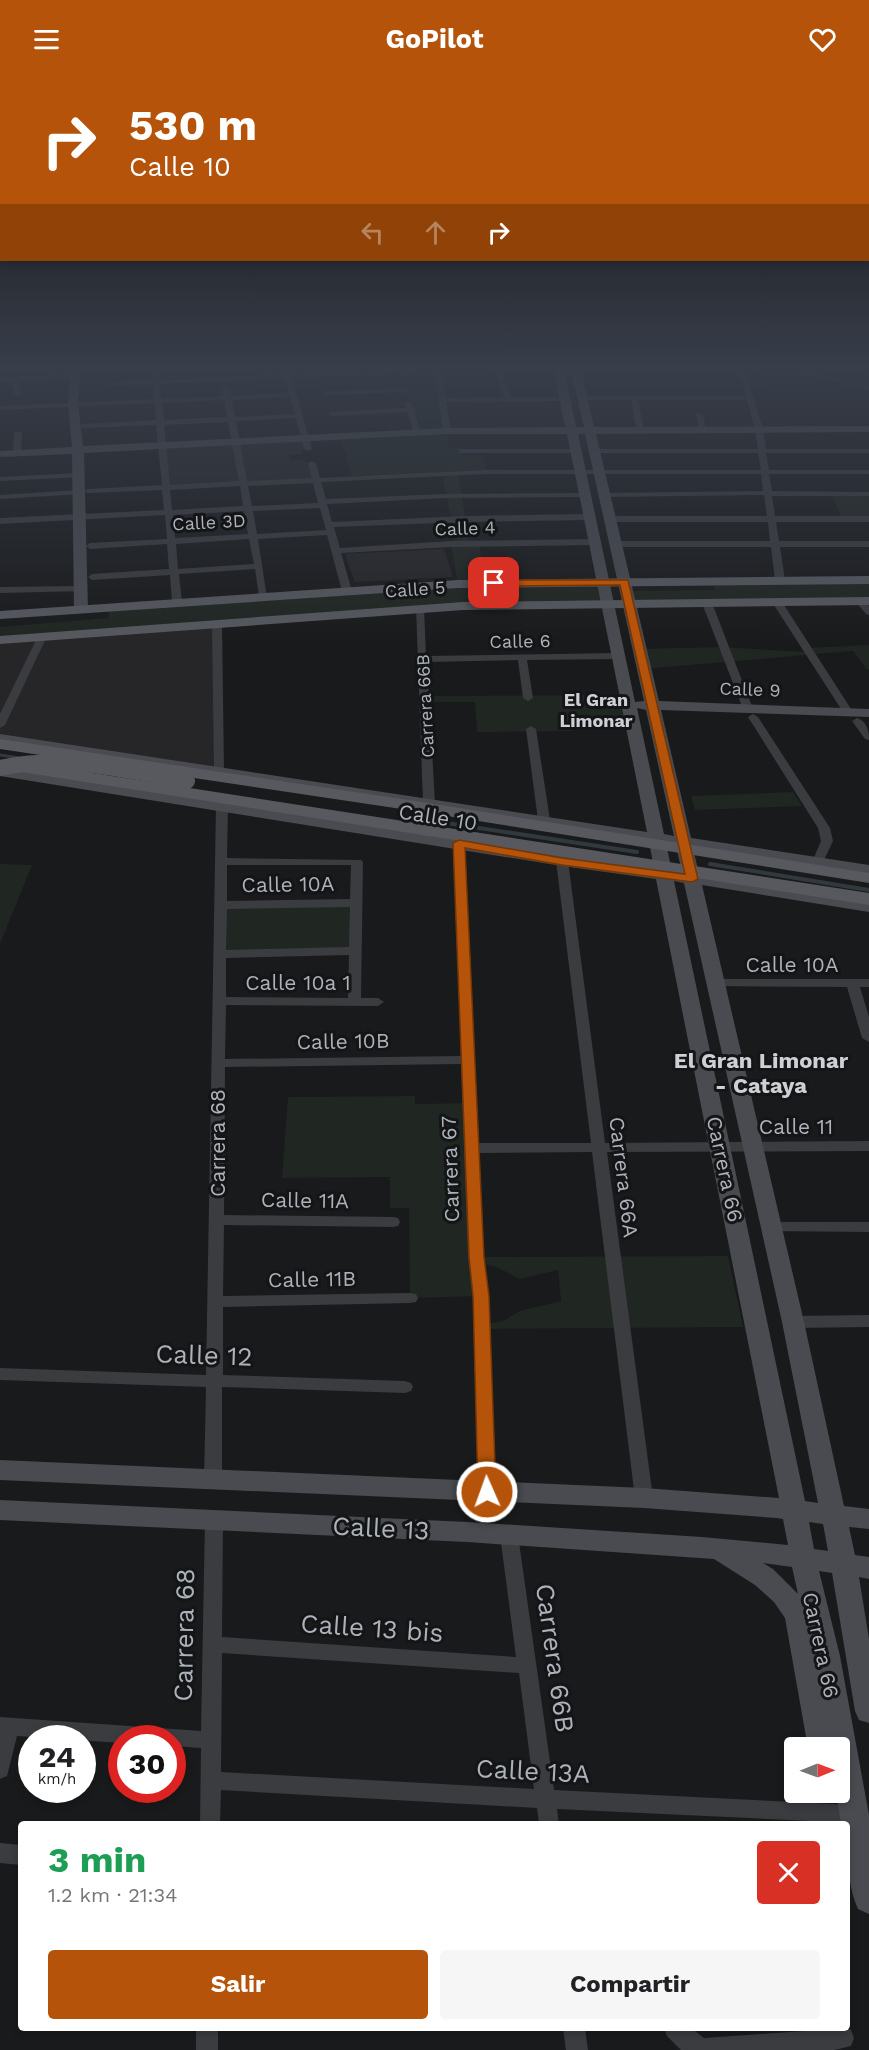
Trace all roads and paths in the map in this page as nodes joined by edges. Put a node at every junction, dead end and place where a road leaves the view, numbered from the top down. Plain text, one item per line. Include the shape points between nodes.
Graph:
1 (80, 462) edge
2 (82, 462) edge
3 (164, 462) edge
4 (239, 462) edge
5 (578, 462) edge
6 (597, 462) edge
7 (764, 462) edge
8 (312, 463) dead end
9 (580, 472) junction
10 (599, 472) junction
11 (765, 472) junction
12 (869, 472) edge
13 (78, 475) junction
14 (315, 478) junction
15 (0, 479) edge
16 (243, 482) junction
17 (166, 486) junction
18 (83, 492) junction
19 (767, 493) junction
20 (869, 494) edge
21 (585, 495) junction
22 (605, 495) junction
23 (0, 497) edge
24 (323, 503) junction
25 (248, 508) junction
26 (0, 512) edge
27 (169, 513) junction
28 (83, 516) junction
29 (590, 517) junction
30 (771, 518) junction
31 (610, 519) junction
32 (869, 519) edge
33 (0, 521) edge
34 (330, 529) junction
35 (253, 536) junction
36 (171, 541) junction
37 (595, 542) junction
38 (615, 544) junction
39 (775, 544) junction
40 (869, 544) edge
41 (90, 546) junction
42 (337, 551) junction
43 (258, 566) junction
44 (175, 572) junction
45 (92, 577) junction
46 (780, 580) junction
47 (716, 581) junction
48 (869, 581) edge
49 (603, 582) junction
50 (624, 582) junction
51 (81, 589) junction
52 (0, 590) edge
53 (346, 591) junction
54 (264, 596) junction
55 (177, 602) junction
56 (777, 602) junction
57 (608, 603) junction
58 (630, 603) junction
59 (707, 603) junction
60 (867, 604) edge
61 (87, 608) junction
62 (419, 608) junction
63 (0, 615) edge
64 (217, 624) junction
65 (42, 636) junction
66 (0, 640) edge
67 (619, 656) junction
68 (522, 657) junction
69 (422, 659) junction
70 (528, 698) dead end
71 (630, 709) junction
72 (653, 709) junction
73 (751, 713) junction
74 (861, 717) edge
75 (0, 725) edge
76 (531, 729) dead end
77 (869, 738) edge
78 (0, 739) edge
79 (0, 744) edge
80 (123, 759) junction
81 (147, 763) junction
82 (0, 764) edge
83 (0, 770) edge
84 (219, 771) junction
85 (51, 779) junction
86 (0, 783) edge
87 (120, 786) junction
88 (422, 804) junction
89 (222, 806) junction
90 (332, 819) junction
91 (544, 820) junction
92 (367, 825) junction
93 (657, 842) junction
94 (459, 843) junction
95 (685, 846) junction
96 (221, 861) junction
97 (562, 861) junction
98 (819, 862) junction
99 (869, 870) edge
100 (663, 871) junction
101 (691, 875) junction
102 (869, 878) edge
103 (869, 899) edge
104 (356, 903) junction
105 (220, 905) junction
106 (869, 907) edge
107 (355, 951) junction
108 (220, 954) junction
109 (716, 983) junction
110 (852, 983) junction
111 (869, 983) edge
112 (219, 1001) junction
113 (354, 1002) junction
114 (378, 1002) dead end
115 (869, 1038) edge
116 (468, 1060) junction
117 (218, 1063) junction
118 (869, 1146) edge
119 (720, 1147) junction
120 (753, 1147) junction
121 (472, 1148) junction
122 (599, 1148) junction
123 (217, 1220) junction
124 (393, 1222) dead end
125 (771, 1227) junction
126 (869, 1227) edge
127 (410, 1298) dead end
128 (215, 1302) junction
129 (869, 1321) edge
130 (793, 1322) junction
131 (0, 1374) edge
132 (214, 1381) junction
133 (405, 1387) dead end
134 (0, 1470) edge
135 (213, 1480) junction
136 (487, 1492) junction
137 (644, 1498) junction
138 (0, 1510) edge
139 (794, 1510) junction
140 (834, 1514) junction
141 (214, 1519) junction
142 (869, 1519) edge
143 (508, 1535) junction
144 (702, 1547) junction
145 (803, 1558) junction
146 (857, 1566) edge
147 (869, 1626) edge
148 (212, 1644) junction
149 (858, 1656) junction
150 (528, 1666) junction
151 (869, 1711) edge
152 (4, 1727) edge
153 (820, 1737) edge
154 (211, 1740) junction
155 (0, 1770) edge
156 (210, 1780) junction
157 (546, 1799) junction
158 (842, 1803) edge
159 (853, 1814) junction
160 (210, 1821) edge
161 (549, 1821) edge
162 (0, 1853) edge
163 (18, 1855) edge
164 (869, 1899) edge
165 (207, 2031) edge
166 (574, 2031) edge
167 (678, 2031) edge
168 (843, 2038) dead end
169 (207, 2050) edge
170 (576, 2050) edge

1 - 13 main road
2 - 18 main road
3 - 17 street
4 - 16 street
5 - 9 main road, Carrera 66
6 - 10 main road, Carrera 66
7 - 11 street
8 - 14 street
9 - 10 street
9 - 14 street
9 - 21 main road, Carrera 66
10 - 11 street
10 - 22 main road, Carrera 66
11 - 12 street
11 - 19 street
13 - 15 street
13 - 18 main road
14 - 16 street
14 - 24 street
16 - 17 street
16 - 25 street
17 - 18 street
17 - 27 street
18 - 23 street
18 - 28 main road
19 - 20 street
19 - 22 street
19 - 30 street
21 - 24 street via 446,496
21 - 29 main road, Carrera 66
22 - 31 main road, Carrera 66
24 - 25 street
24 - 34 street
25 - 27 street
25 - 35 street
26 - 28 street
27 - 28 street
27 - 36 street
28 - 33 street
28 - 41 main road
28 - 51 main road
29 - 34 street, Calle 3D via 470,519
29 - 37 main road, Carrera 66
30 - 31 street
30 - 32 street
30 - 39 street
31 - 38 main road, Carrera 66
34 - 35 street, Calle 3D
34 - 42 street
35 - 36 street, Calle 3D
35 - 43 street
36 - 41 street, Calle 3D
36 - 44 street
37 - 42 street, Calle 4 via 451,544
37 - 49 main road, Carrera 66
38 - 39 street
38 - 50 main road, Carrera 66
39 - 40 street
39 - 46 street
41 - 45 main road
42 - 53 street
43 - 44 street
43 - 54 street
44 - 45 street
44 - 55 street
45 - 61 main road
46 - 47 main road, Calle 5
46 - 48 main road, Calle 5
47 - 48 main road
47 - 50 main road, Calle 5
49 - 50 main road, Calle 5
49 - 53 main road, Calle 5 via 458,584
49 - 57 main road, Carrera 66
50 - 58 main road, Carrera 66
51 - 52 street
51 - 61 main road
53 - 54 main road, Calle 5
54 - 55 main road, Calle 5
55 - 61 main road, Calle 5
56 - 59 main road, Calle 5
56 - 60 main road, Calle 5
56 - 74 street
57 - 58 main road, Calle 5
57 - 62 main road, Calle 5
57 - 67 main road, Carrera 66
58 - 59 main road, Calle 5
58 - 72 main road, Carrera 66
59 - 73 street
61 - 63 main road, Calle 5
62 - 64 main road, Calle 5
62 - 69 street, Carrera 66B
64 - 65 main road, Calle 5
64 - 84 street
65 - 66 main road, Calle 5
65 - 75 street
67 - 68 street, Calle 6
67 - 71 main road, Carrera 66
68 - 69 street, Calle 6
68 - 70 street
69 - 88 street, Carrera 66B
71 - 72 main road, Calle 9
71 - 93 main road, Carrera 66
72 - 73 main road, Calle 9
72 - 95 main road, Carrera 66
73 - 74 main road, Calle 9
73 - 98 street via 824,828 827,841
74 - 77 street
76 - 91 street
78 - 80 main road, Calle 10
79 - 80 main road, Calle 10
80 - 81 main road, Calle 10
81 - 84 main road, Calle 10
81 - 88 main road, Calle 10
82 - 87 main road, Calle 10
83 - 85 main road, Calle 10
83 - 88 main road, bridge via 30,762 67,762 324,800
84 - 88 main road, Calle 10
85 - 86 main road via 25,778
85 - 87 main road, Calle 10
87 - 89 main road, Calle 10
87 - 90 main road, Calle 10 via 146,787
88 - 91 main road, Calle 10
88 - 93 main road, Calle 10
89 - 90 main road, Calle 10
89 - 96 street, Carrera 68
90 - 92 main road, Calle 10
91 - 93 main road, Calle 10
92 - 94 main road, Calle 10
92 - 100 main road, Calle 10
93 - 95 main road, Calle 10
93 - 100 main road, Carrera 66
94 - 97 main road, Calle 10
94 - 116 street, Carrera 67
95 - 98 main road, Calle 10
95 - 101 main road, Carrera 66
95 - 102 main road, Calle 10
96 - 104 street via 357,862
96 - 105 street, Carrera 68
97 - 100 main road, Calle 10
97 - 122 street, Carrera 66A
98 - 99 main road, Calle 10
100 - 101 main road, Calle 10
100 - 119 main road, Carrera 66
101 - 103 main road, Calle 10
101 - 106 main road, Calle 10
101 - 109 main road, Carrera 66
104 - 105 street, Calle 10A
104 - 107 street
105 - 108 street, Carrera 68
107 - 108 street
107 - 113 street
108 - 112 street, Carrera 68
109 - 110 street, Calle 10A
109 - 120 main road, Carrera 66
110 - 111 street, Calle 10A
110 - 115 street
112 - 113 street, Calle 10a 1
112 - 117 street, Carrera 68
113 - 114 street, Calle 10a 1
116 - 117 street, Calle 10B
116 - 121 street, Carrera 67
117 - 123 street, Carrera 68
118 - 120 street, Calle 11
119 - 120 street, Calle 11
119 - 122 street, Calle 11
119 - 139 main road, Carrera 66
120 - 125 main road, Carrera 66
121 - 122 street, Calle 11
121 - 136 street, Carrera 67
122 - 137 street, Carrera 66A
123 - 124 street, Calle 11A
123 - 128 street, Carrera 68
125 - 126 street
125 - 130 main road, Carrera 66
127 - 128 street, Calle 11B
128 - 132 street, Carrera 68
129 - 130 street
130 - 140 main road, Carrera 66
131 - 132 street, Calle 12
132 - 133 street, Calle 12
132 - 135 street, Carrera 68
134 - 135 main road, Calle 13
135 - 136 main road, Calle 13
136 - 137 main road, Calle 13
137 - 139 main road, Calle 13
138 - 141 main road, Calle 13
139 - 140 main road, Calle 13
139 - 145 main road, Carrera 66
140 - 142 main road, Calle 13
140 - 146 main road, Carrera 66
141 - 143 main road, Calle 13
141 - 148 street, Carrera 68
143 - 144 main road, Calle 13
143 - 150 street, Carrera 66B
144 - 145 main road, Calle 13
144 - 153 main road via 756,1570 783,1594 798,1615
145 - 146 main road, Calle 13
145 - 159 main road, Carrera 66 via 826,1656
146 - 149 main road, Carrera 66
147 - 149 main road
148 - 150 street, Calle 13 bis
148 - 154 street, Carrera 68
149 - 151 main road, Carrera 66
150 - 157 street, Carrera 66B
152 - 154 street
152 - 155 street
154 - 156 street, Carrera 68
156 - 157 street, Calle 13A
156 - 160 street, Carrera 68
157 - 159 street, Calle 13A
157 - 161 street, Carrera 66B
158 - 159 main road
159 - 164 main road, Carrera 66
162 - 163 street
165 - 169 street
166 - 170 street
167 - 168 street via 691,2044 704,2049

